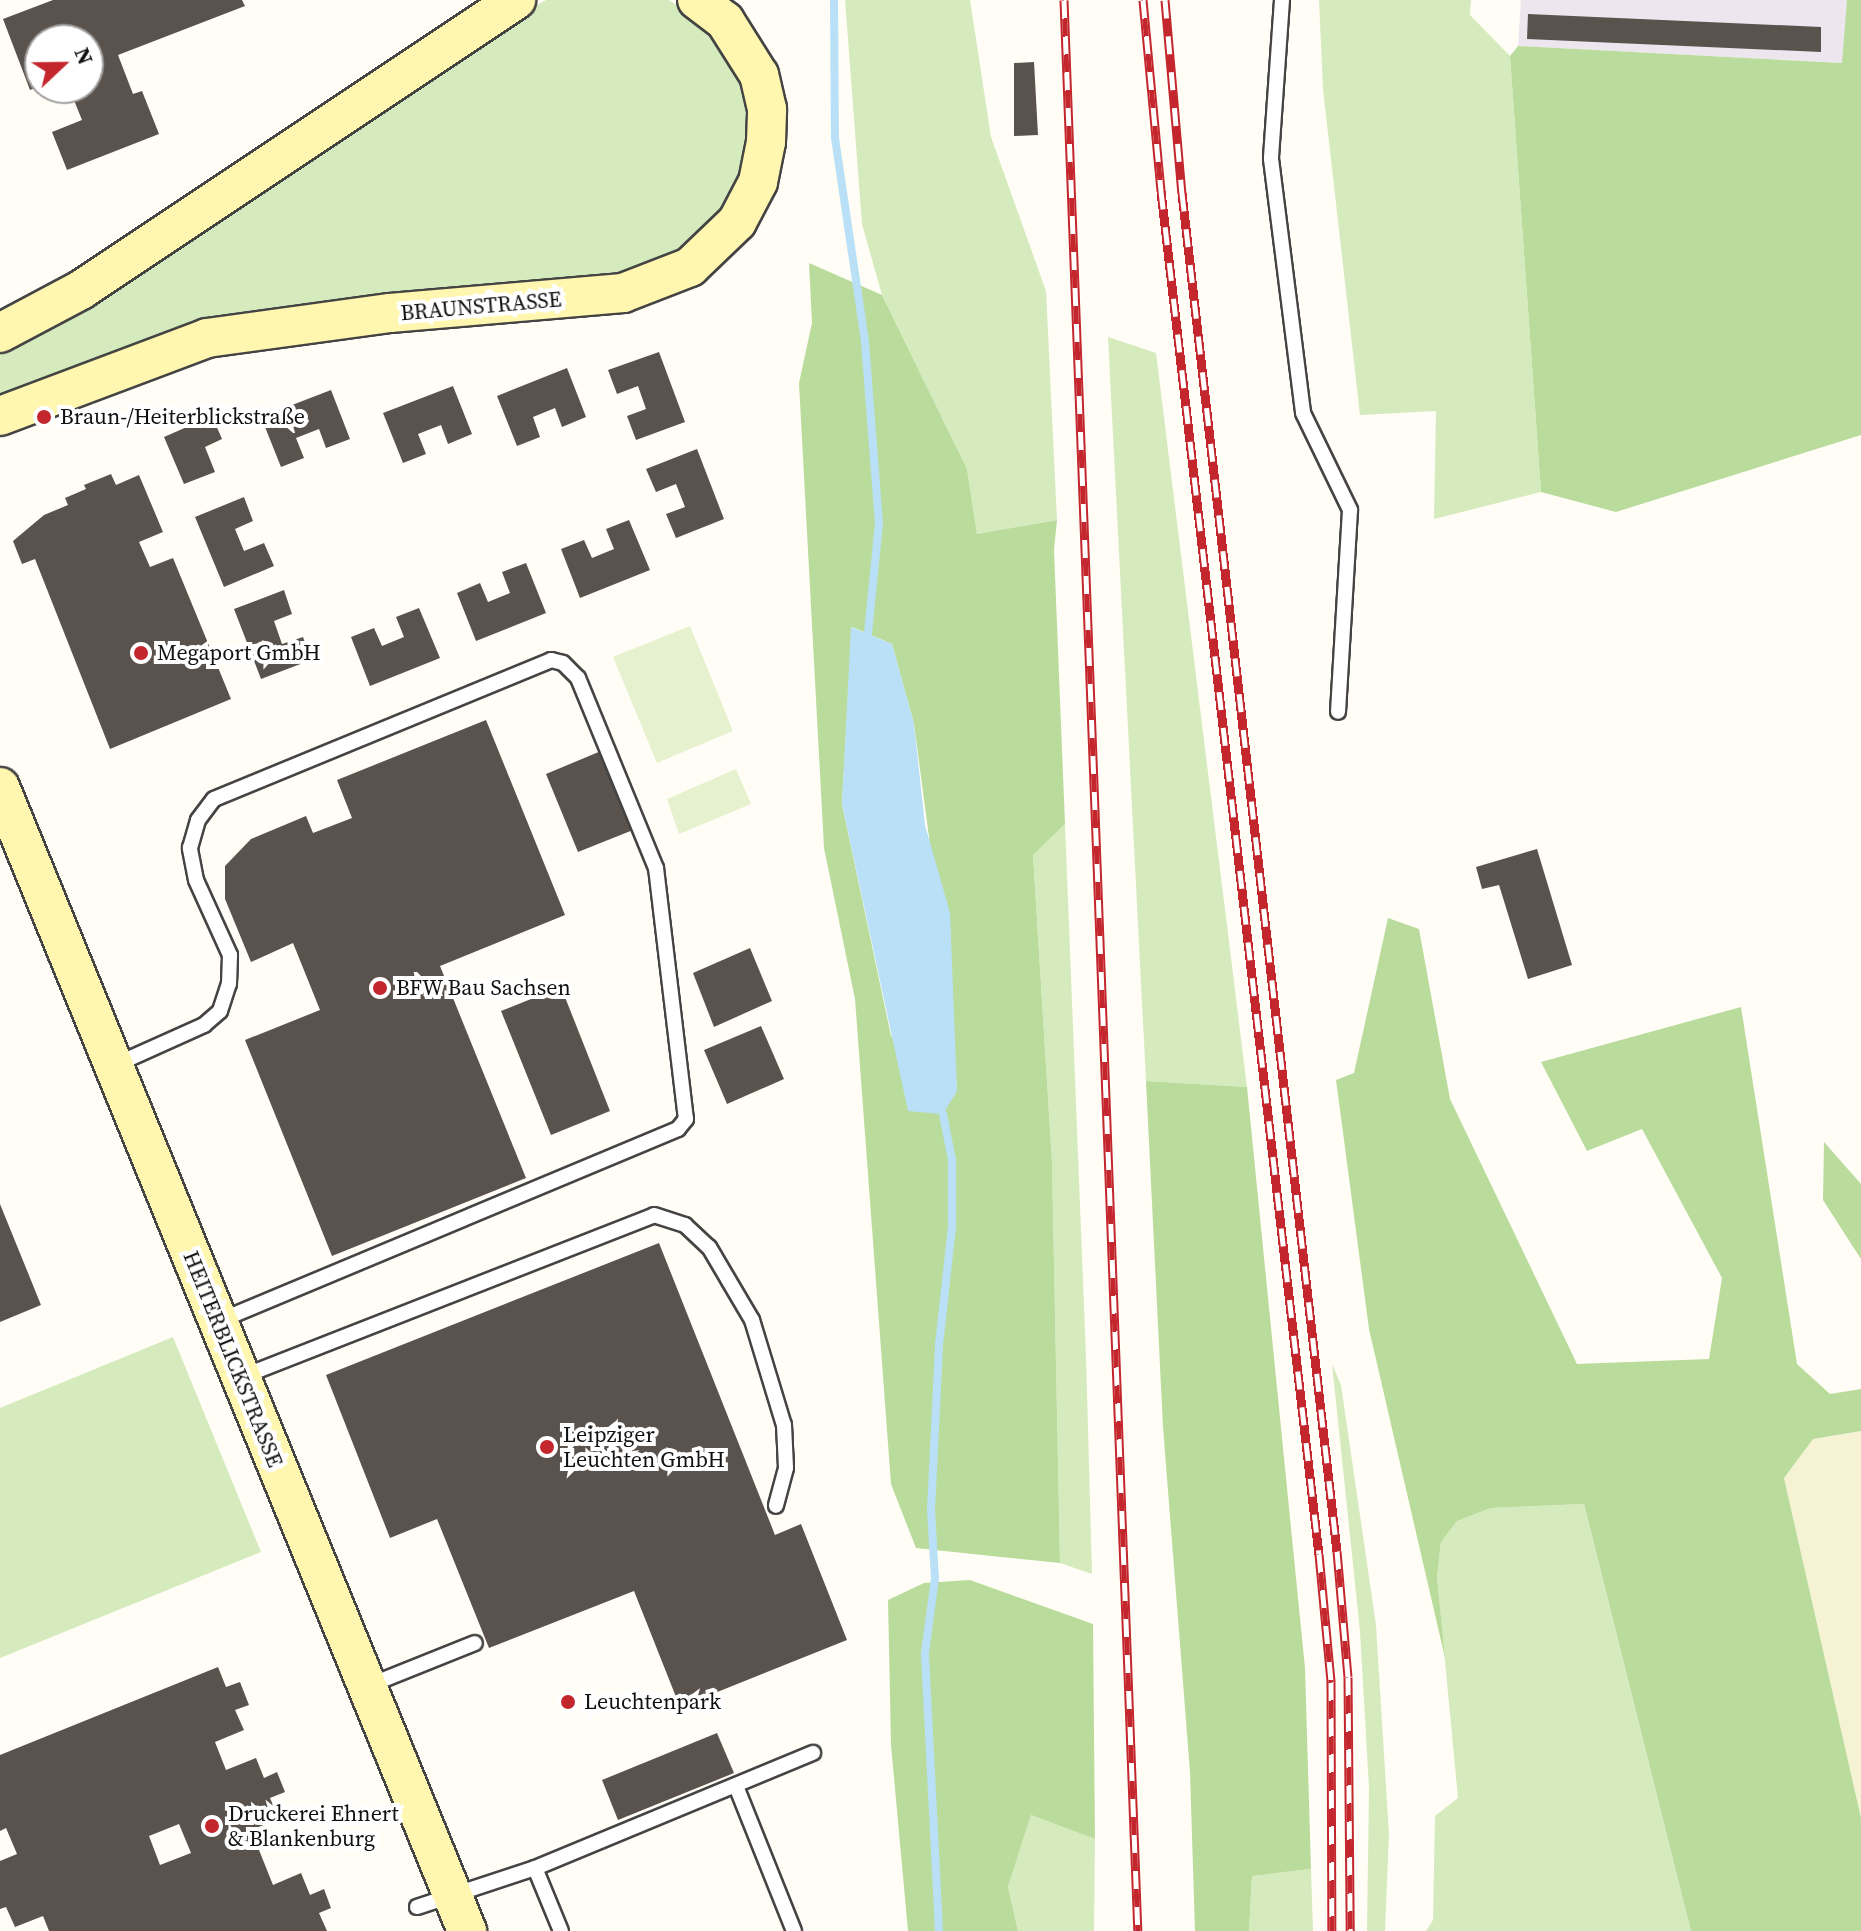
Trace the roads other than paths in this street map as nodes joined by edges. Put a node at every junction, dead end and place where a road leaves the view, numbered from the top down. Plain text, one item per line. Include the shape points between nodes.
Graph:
1 (516, 0) edge
2 (1282, 0) edge
3 (715, 7) edge
4 (0, 333) edge
5 (0, 416) edge
6 (1338, 712) dead end
7 (0, 787) edge
8 (113, 1065) junction
9 (217, 1321) junction
10 (241, 1378) junction
11 (776, 1506) dead end
12 (475, 1643) dead end
13 (367, 1686) junction
14 (813, 1753) dead end
15 (736, 1786) junction
16 (535, 1868) junction
17 (453, 1896) junction
18 (417, 1907) dead end
19 (467, 1931) edge
20 (561, 1931) edge
21 (794, 1931) edge

1 - 4 main road via 81,290
2 - 6 lane via 1271,159 1303,413 1350,510
3 - 5 main road, BRAUNSTRASSE via 759,75 767,109 766,142 758,182 737,222 690,267 623,293 390,313 207,338
7 - 8 main road, HEITERBLICKSTRASSE
8 - 9 main road, HEITERBLICKSTRASSE
8 - 9 lane via 204,1025 220,1011 229,984 230,955 196,880 190,848 198,820 214,799 551,660 563,663 578,678 656,868 686,1119 678,1129
9 - 10 main road, HEITERBLICKSTRASSE
10 - 11 lane via 654,1215 685,1225 709,1247 752,1320 784,1425 786,1468
10 - 13 main road, HEITERBLICKSTRASSE
12 - 13 lane
13 - 17 main road, HEITERBLICKSTRASSE
14 - 15 lane
15 - 16 lane
15 - 21 lane
16 - 17 lane
16 - 20 lane
17 - 18 lane
17 - 19 main road, HEITERBLICKSTRASSE

